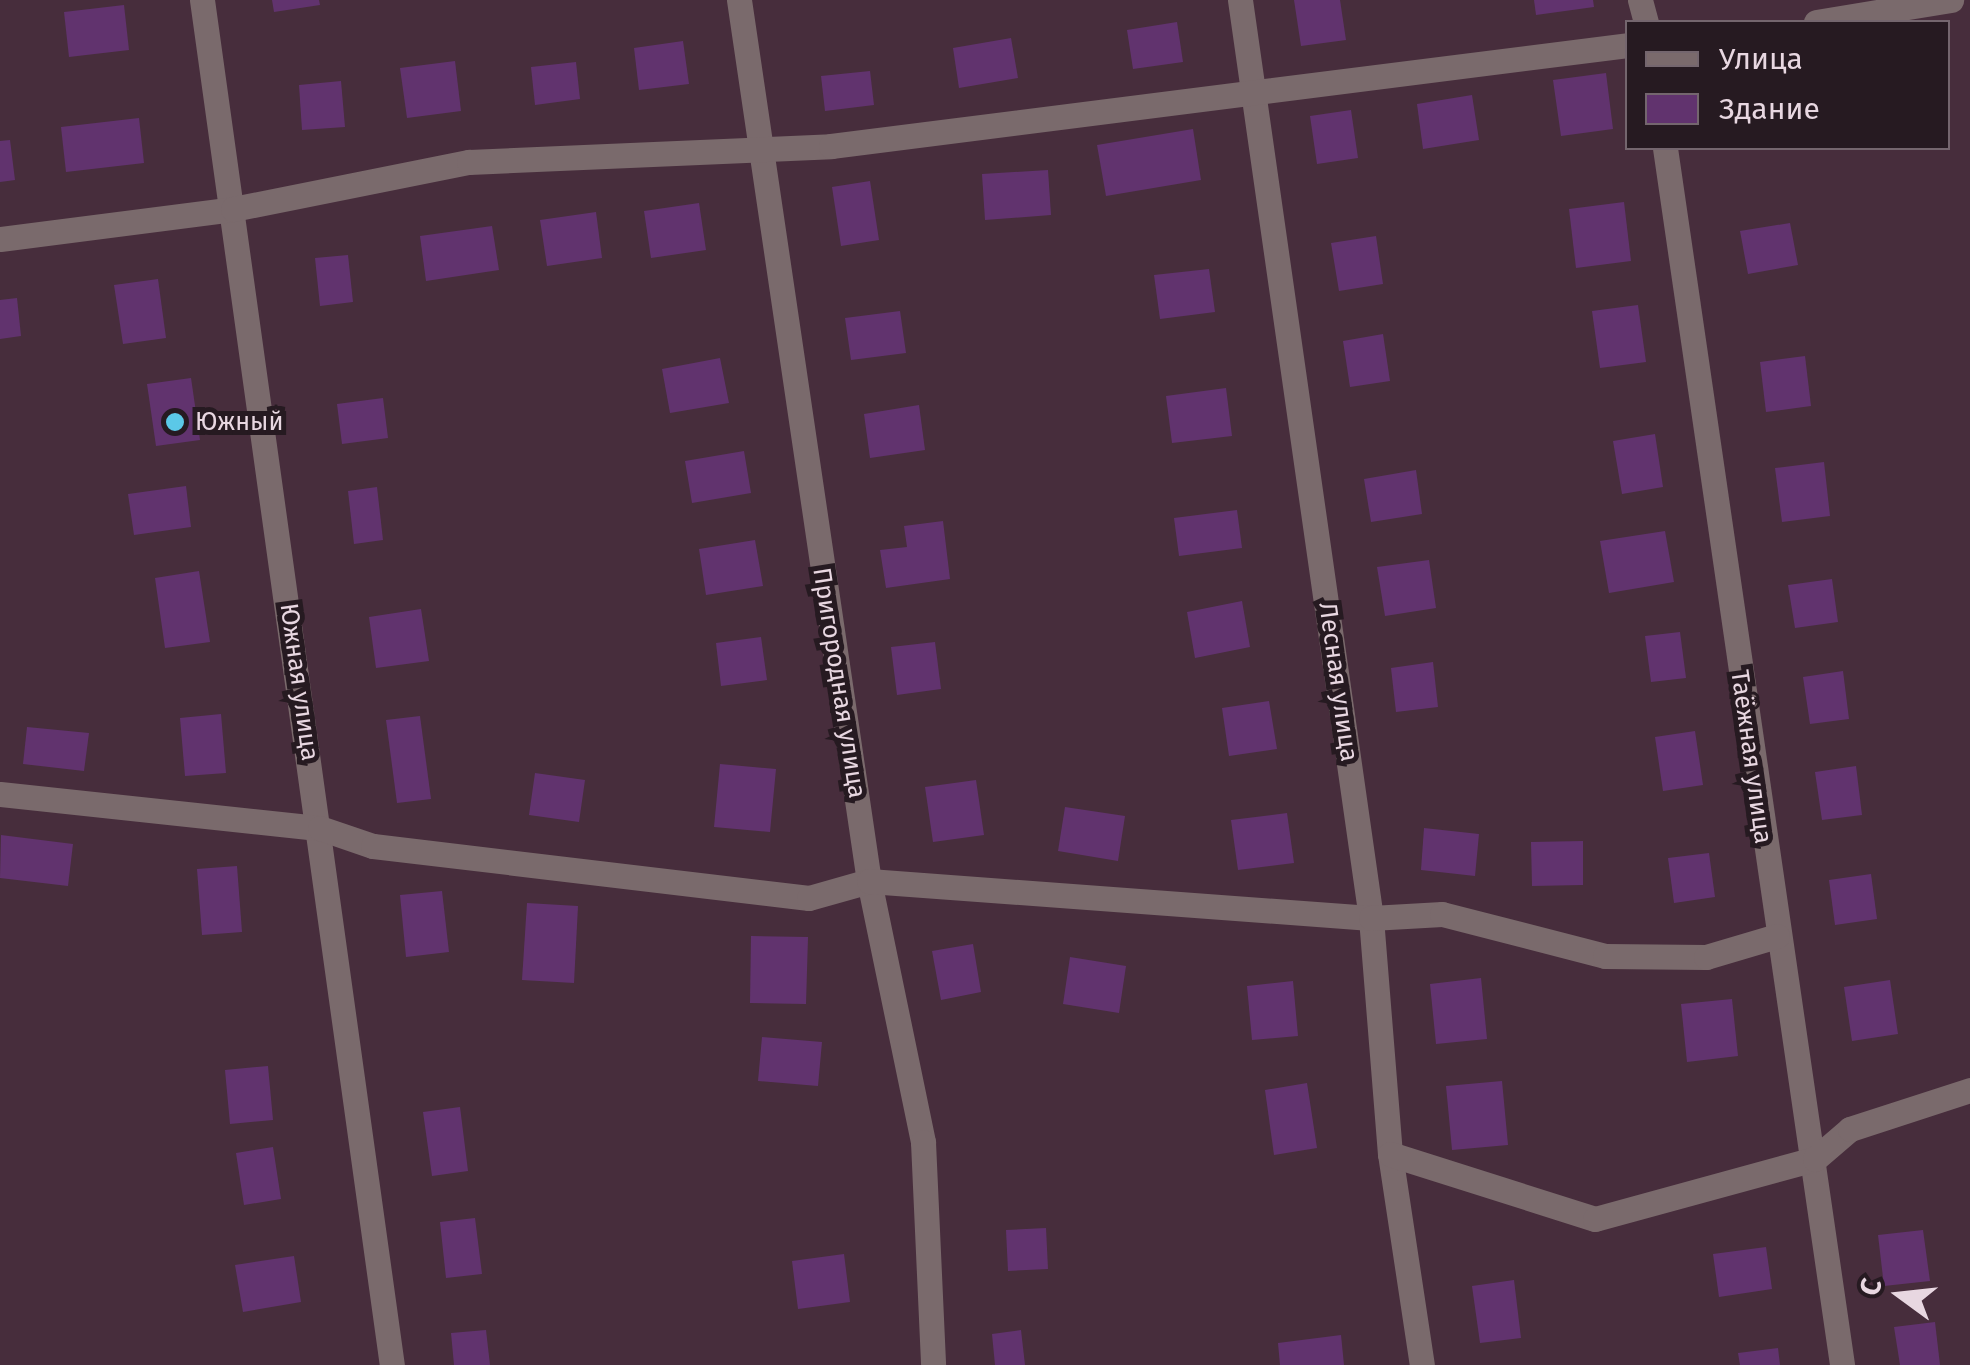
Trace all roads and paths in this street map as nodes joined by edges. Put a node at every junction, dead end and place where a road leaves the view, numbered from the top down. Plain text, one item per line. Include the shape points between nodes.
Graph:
1 (202, 0) edge
2 (739, 0) edge
3 (1240, 0) edge
4 (1951, 0) edge
5 (1828, 20) edge
6 (1625, 46) edge
7 (1255, 90) junction
8 (1666, 150) edge
9 (757, 152) junction
10 (232, 208) junction
11 (0, 239) edge
12 (0, 794) edge
13 (320, 828) junction
14 (870, 881) junction
15 (1371, 918) junction
16 (1777, 936) junction
17 (1970, 1090) edge
18 (1390, 1154) junction
19 (1815, 1159) junction
20 (392, 1365) edge
21 (933, 1365) edge
22 (1422, 1365) edge
23 (1842, 1365) edge

1 - 10 street, Южная улица
2 - 9 street, Пригородная улица
3 - 7 street, Лесная улица
4 - 5 street
6 - 7 street
7 - 9 street
7 - 15 street, Лесная улица
8 - 16 street, Таёжная улица
9 - 10 street via 469,162
9 - 14 street, Пригородная улица
10 - 11 street
10 - 13 street, Южная улица
12 - 13 street
13 - 14 street via 373,846 809,898
13 - 20 street, Южная улица
14 - 15 street
14 - 21 street, Пригородная улица via 923,1142
15 - 16 street via 1442,914 1605,956 1706,957
15 - 18 street, Лесная улица
16 - 19 street, Таёжная улица
17 - 19 street via 1850,1129
18 - 19 street via 1595,1220
18 - 22 street, Лесная улица
19 - 23 street, Таёжная улица

